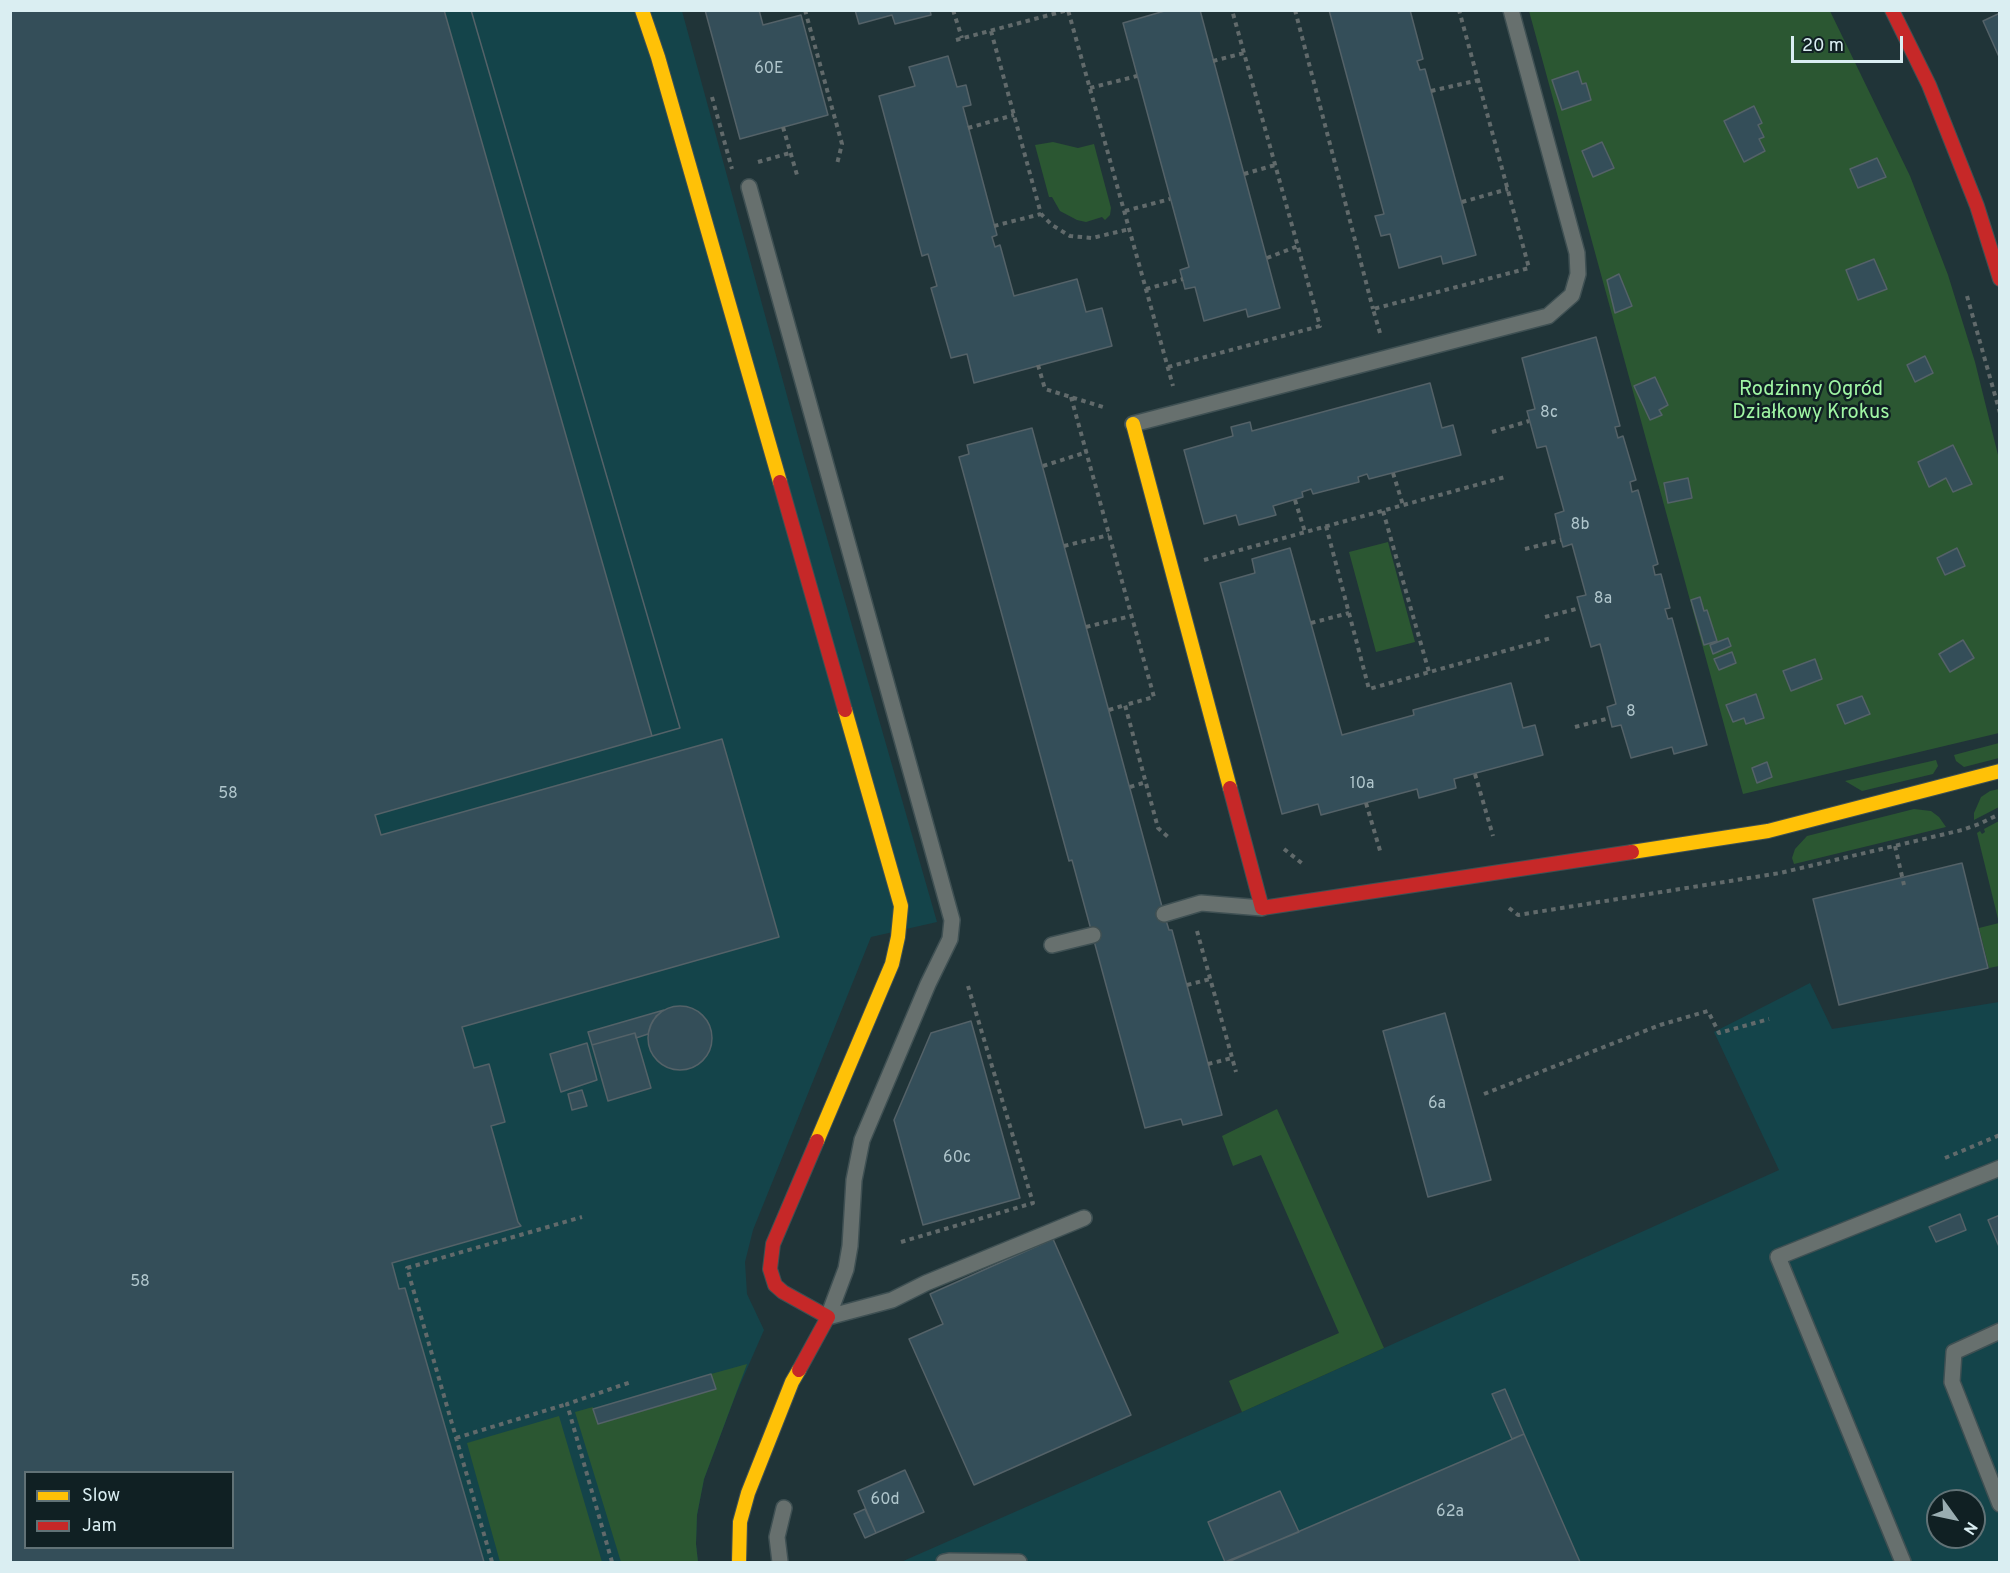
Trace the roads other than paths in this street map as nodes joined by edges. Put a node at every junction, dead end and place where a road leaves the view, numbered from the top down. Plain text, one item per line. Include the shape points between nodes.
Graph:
1 (642, 10) edge
2 (1511, 10) edge
3 (1892, 10) edge
4 (749, 187) dead end
5 (2000, 279) edge
6 (1133, 424) joint
7 (2000, 771) edge
8 (1262, 908) junction
9 (1164, 914) dead end
10 (1093, 935) dead end
11 (1052, 945) dead end
12 (2000, 1168) edge
13 (1084, 1218) dead end
14 (828, 1317) junction
15 (2000, 1331) edge
16 (2000, 1504) edge
17 (784, 1508) dead end
18 (739, 1563) edge
19 (780, 1563) edge
20 (944, 1563) edge
21 (1019, 1563) edge
22 (1903, 1563) edge

1 - 14 street via 900,906 892,964 772,1244 770,1269 775,1285
2 - 6 lane via 1577,253 1578,274 1572,295 1548,316
3 - 5 street via 1929,85 1977,206
4 - 14 lane via 952,920 950,939 862,1140 854,1179 846,1269
6 - 8 street
7 - 8 street via 1768,831
8 - 9 lane via 1201,903
10 - 11 lane
12 - 22 lane via 1778,1257
13 - 14 lane via 892,1300
14 - 18 street via 792,1382 748,1493 740,1522
15 - 16 lane via 1954,1352 1952,1382
17 - 19 lane via 777,1537
20 - 21 lane

